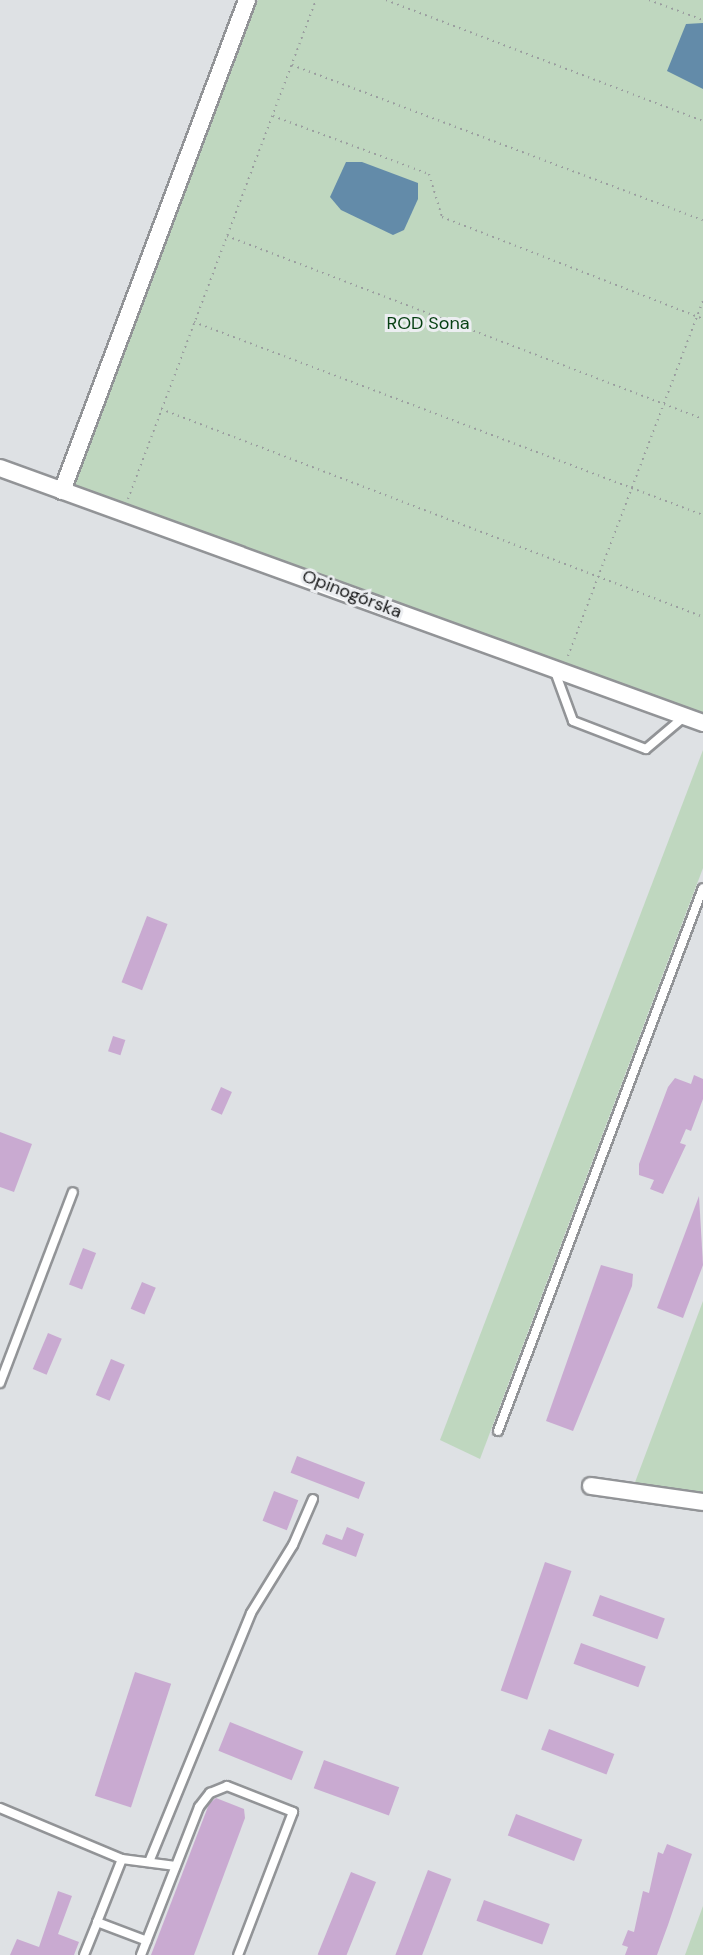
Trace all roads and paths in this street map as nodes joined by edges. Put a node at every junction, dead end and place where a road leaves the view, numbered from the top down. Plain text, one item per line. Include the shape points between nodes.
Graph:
1 (247, 0) edge
2 (316, 0) edge
3 (386, 0) edge
4 (648, 0) edge
5 (703, 20) edge
6 (292, 65) junction
7 (272, 116) junction
8 (703, 121) edge
9 (703, 220) edge
10 (226, 236) junction
11 (703, 300) edge
12 (696, 317) junction
13 (703, 319) edge
14 (194, 322) junction
15 (663, 404) junction
16 (161, 409) junction
17 (703, 419) edge
18 (0, 468) edge
19 (631, 488) junction
20 (62, 491) junction
21 (123, 513) junction
22 (703, 515) edge
23 (597, 577) junction
24 (703, 617) edge
25 (559, 670) junction
26 (685, 716) junction
27 (703, 723) edge
28 (703, 888) edge
29 (73, 1192) dead end
30 (0, 1383) edge
31 (498, 1431) dead end
32 (591, 1486) dead end
33 (313, 1499) dead end
34 (703, 1502) edge
35 (0, 1808) edge
36 (122, 1858) junction
37 (149, 1862) junction
38 (176, 1866) junction
39 (97, 1922) junction
40 (147, 1941) junction
41 (84, 1955) edge
42 (141, 1955) edge
43 (238, 1955) edge

1 - 20 street
2 - 6 path
3 - 8 path
4 - 5 path
6 - 7 path
6 - 9 path
7 - 10 path
7 - 12 path via 429,174 442,217
10 - 14 path
10 - 15 path
11 - 12 path
12 - 13 path
12 - 15 path
14 - 16 path
14 - 19 path
15 - 17 path
15 - 19 path
16 - 21 path
16 - 23 path
18 - 20 street, Opinogórska
19 - 22 path
19 - 23 path
20 - 21 street, Opinogórska
21 - 25 street, Opinogórska
23 - 24 path
23 - 25 path
25 - 26 street, Opinogórska
25 - 26 lane via 573,721 646,749
26 - 27 street, Opinogórska
28 - 31 lane
29 - 30 lane
32 - 34 street
33 - 37 lane via 293,1545 251,1613
35 - 36 lane
36 - 37 lane
36 - 39 lane
37 - 38 lane
38 - 40 lane
38 - 43 lane via 210,1793 227,1785 293,1812
39 - 40 lane
39 - 41 lane
40 - 42 lane

